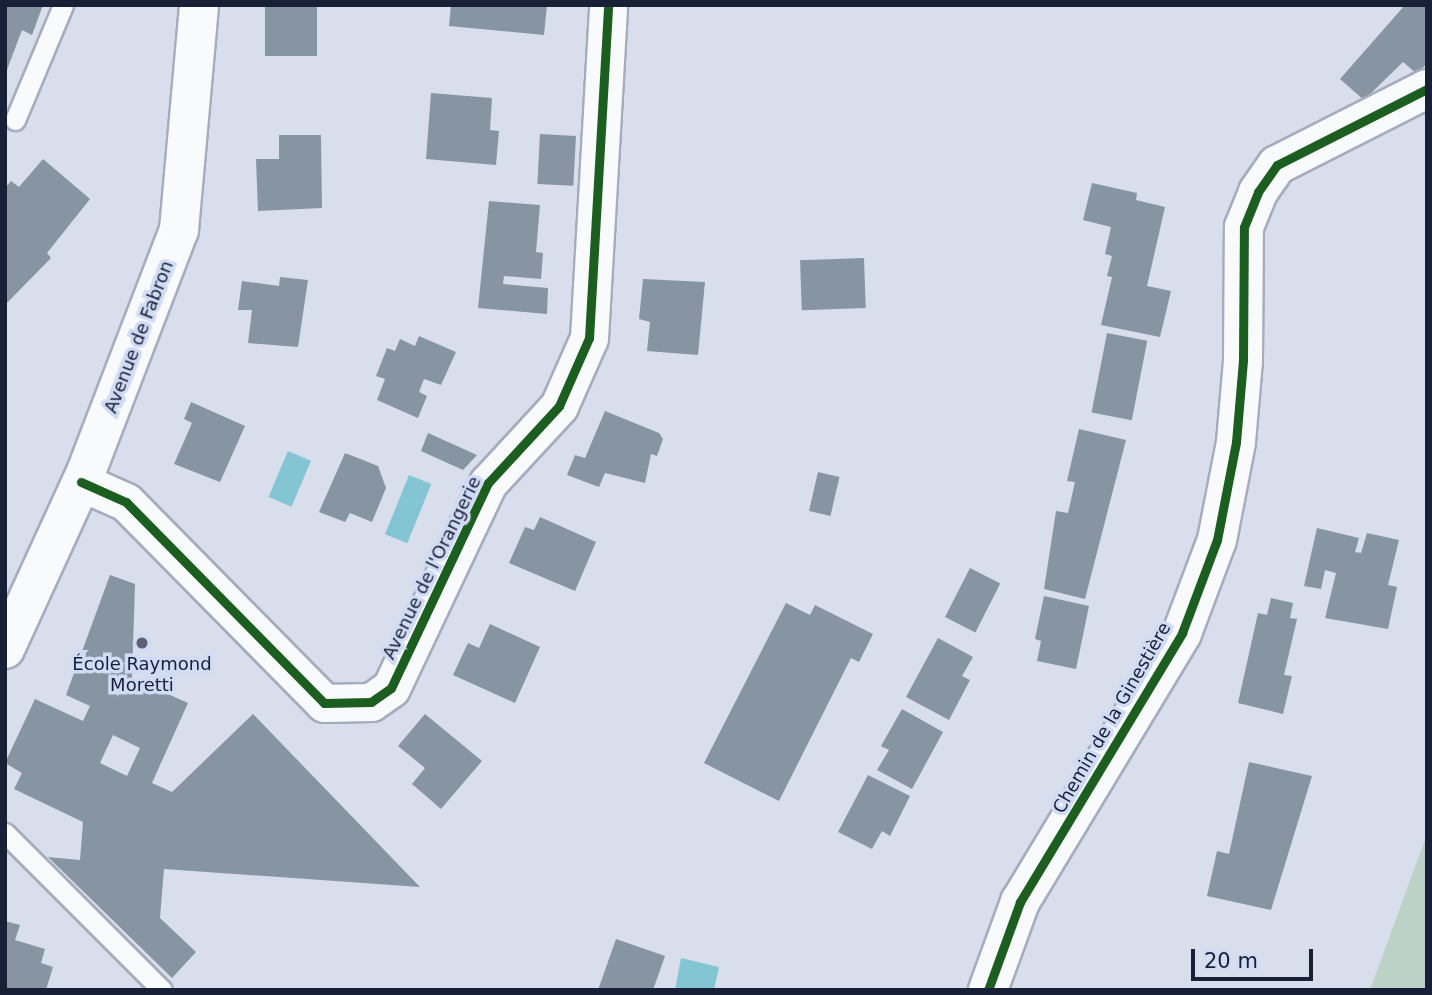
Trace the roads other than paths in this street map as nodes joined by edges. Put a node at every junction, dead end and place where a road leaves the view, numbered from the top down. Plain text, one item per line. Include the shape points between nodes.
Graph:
1 (63, 5) edge
2 (199, 5) edge
3 (608, 5) edge
4 (1427, 89) edge
5 (15, 120) dead end
6 (81, 482) junction
7 (5, 649) edge
8 (5, 833) edge
9 (162, 990) edge
10 (988, 990) edge

1 - 5 lane
2 - 6 street, Avenue de Fabron via 178,230
3 - 6 street, Avenue de l'Orangerie via 589,338 559,407 488,484 391,688 371,702 324,703 126,502
4 - 10 street, Chemin de la Ginestière via 1278,165 1258,192 1244,227 1242,373 1236,442 1217,540 1182,633 1020,902
6 - 7 street, Avenue de Fabron
8 - 9 lane

